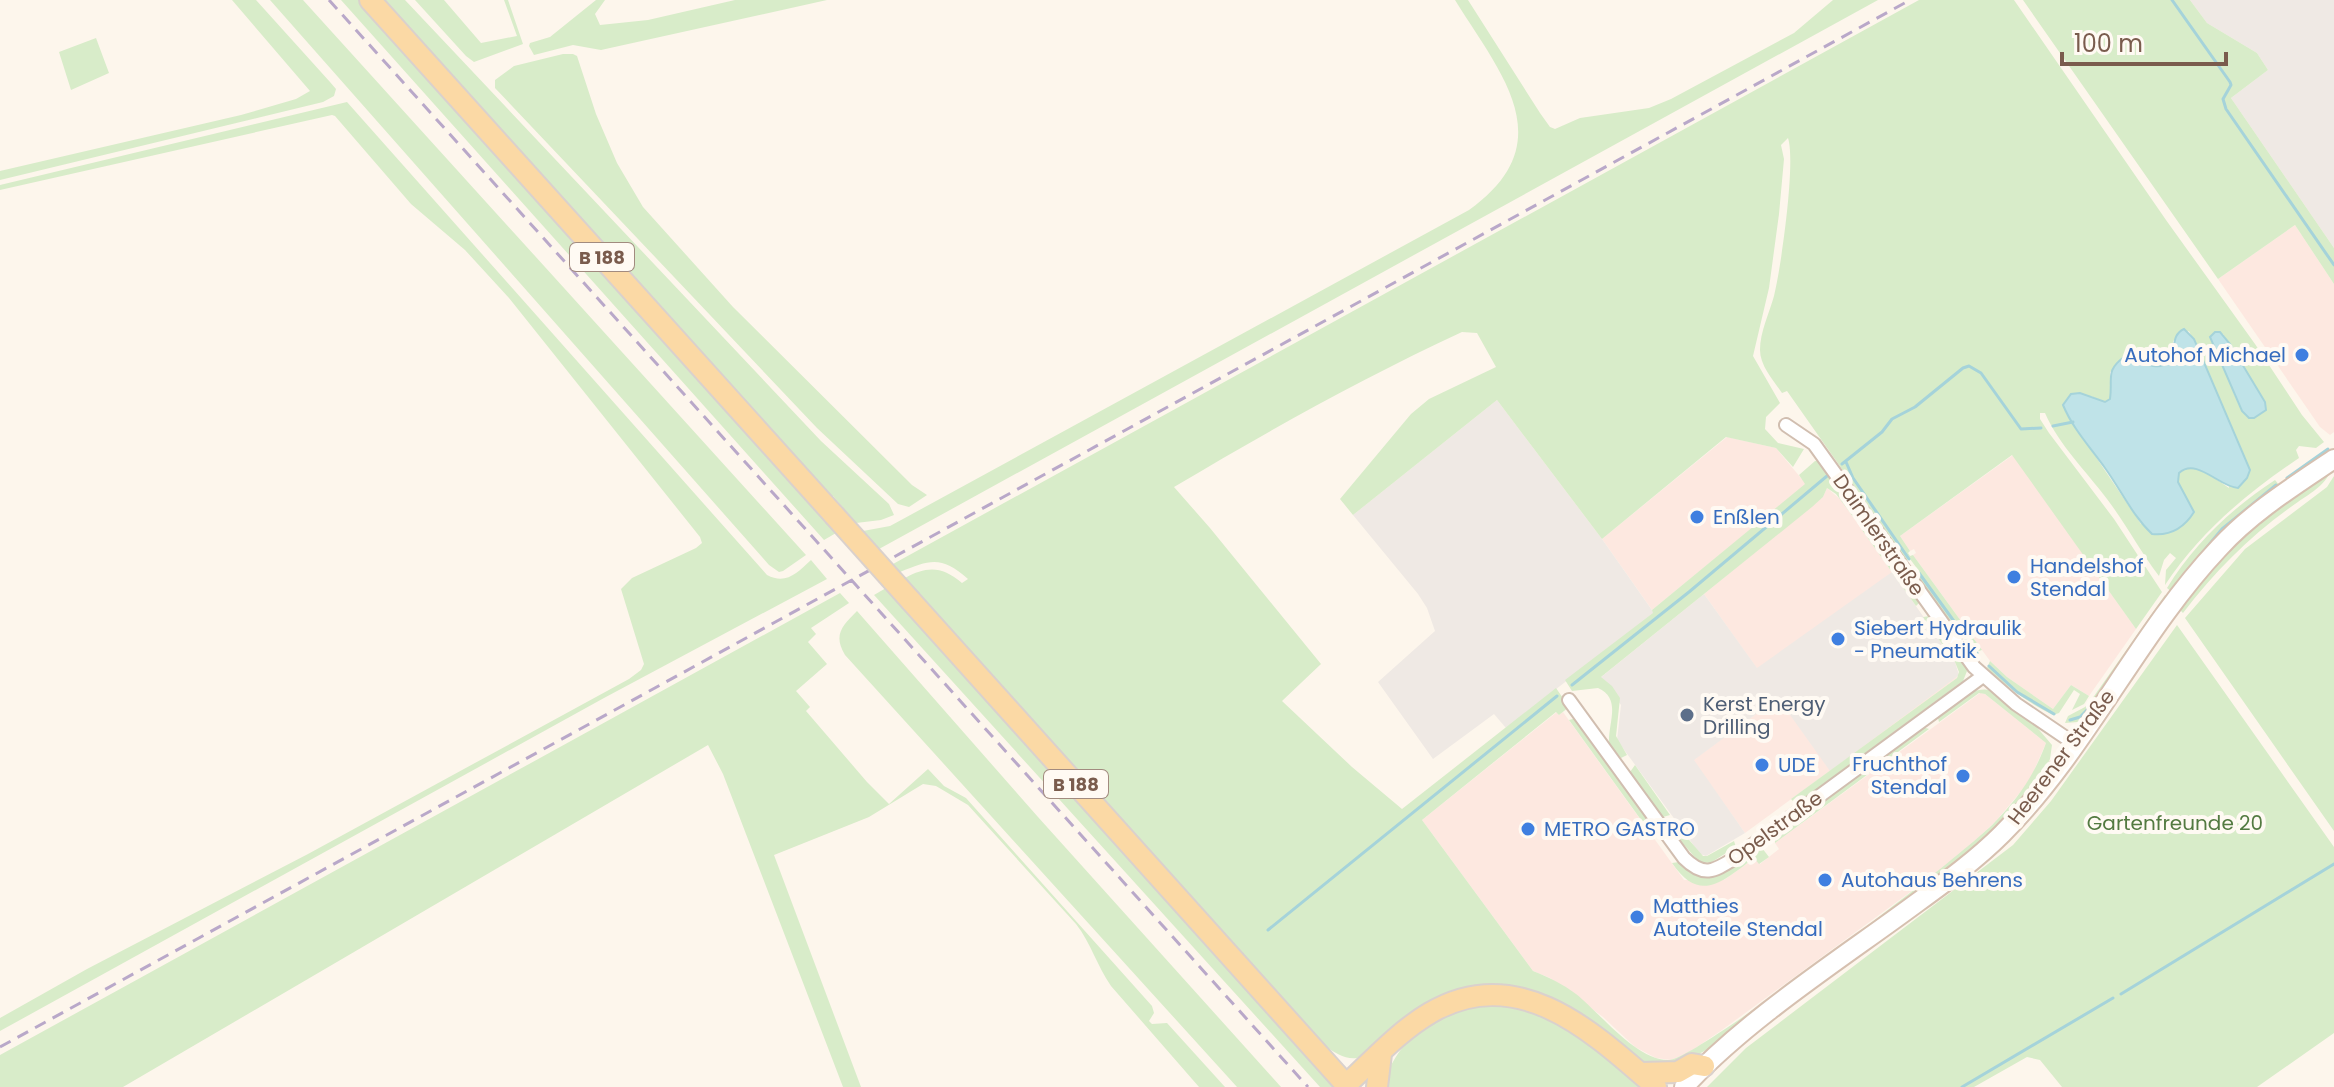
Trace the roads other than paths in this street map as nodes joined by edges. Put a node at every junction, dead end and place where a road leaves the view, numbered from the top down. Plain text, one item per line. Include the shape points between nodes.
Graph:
1 (370, 0) edge
2 (1786, 425) dead end
3 (2334, 459) edge
4 (1983, 676) junction
5 (1569, 700) dead end
6 (2075, 744) junction
7 (1381, 1054) junction
8 (1704, 1066) junction
9 (1649, 1080) edge
10 (1347, 1086) edge
11 (1377, 1087) edge
12 (1684, 1087) edge

1 - 10 main road, B 188, bridge
2 - 4 street, Daimlerstraße via 1814,444
3 - 6 main road, Heerener Straße via 2220,547
4 - 5 street, Opelstraße via 1735,858 1708,872 1684,858
4 - 6 street, Daimlerstraße
6 - 8 main road, Heerener Straße via 2022,813 1979,855
7 - 9 main road, B 188 via 1443,1006 1472,997 1510,996 1559,1011
7 - 10 main road, B 188
7 - 11 main road
8 - 9 main road, B 188 via 1692,1064
8 - 12 main road, Heerener Straße

